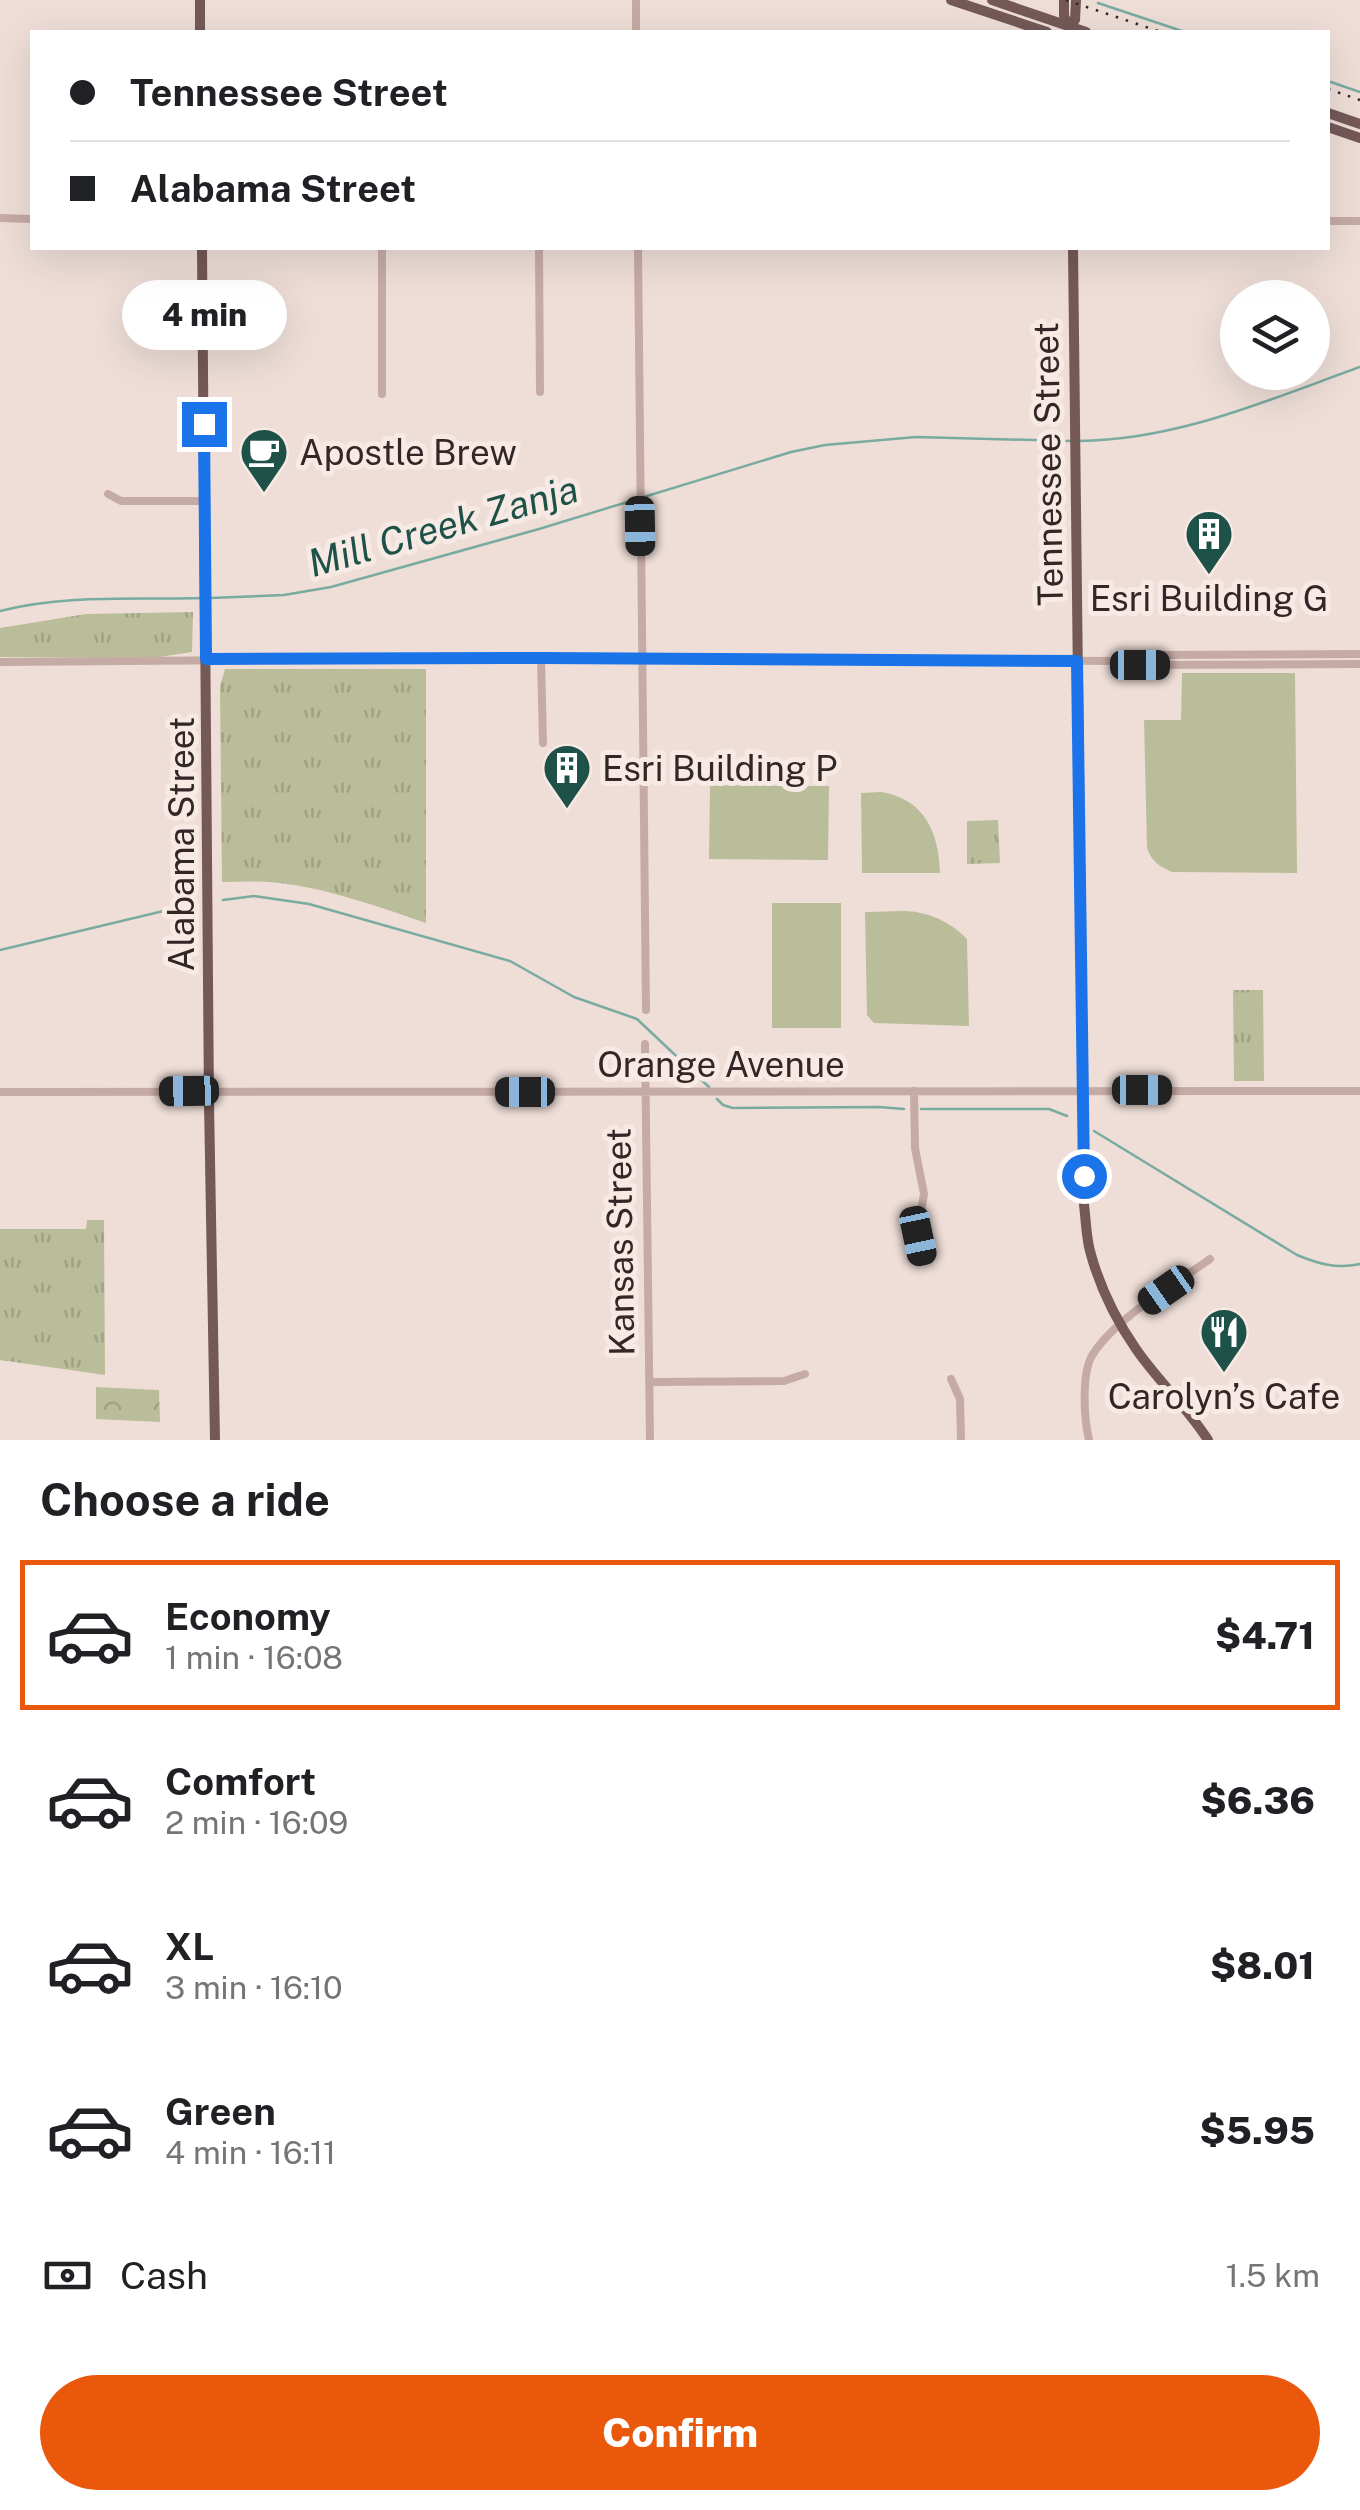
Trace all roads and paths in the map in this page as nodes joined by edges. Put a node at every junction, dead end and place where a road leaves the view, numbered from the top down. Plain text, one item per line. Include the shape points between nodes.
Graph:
1 (200, 0) edge
2 (636, 0) edge
3 (952, 0) edge
4 (992, 0) edge
5 (1064, 0) edge
6 (1076, 0) edge
7 (1069, 29) edge
8 (200, 30) edge
9 (636, 30) edge
10 (1042, 30) edge
11 (1330, 115) edge
12 (1360, 124) edge
13 (1330, 128) edge
14 (1360, 138) edge
15 (0, 218) edge
16 (30, 219) edge
17 (1330, 220) edge
18 (1360, 221) edge
19 (202, 250) edge
20 (382, 250) edge
21 (539, 250) edge
22 (638, 250) edge
23 (1073, 250) edge
24 (540, 392) dead end
25 (382, 394) dead end
26 (108, 494) dead end
27 (206, 501) junction
28 (1360, 654) edge
29 (541, 658) junction
30 (642, 658) junction
31 (206, 659) junction
32 (1077, 661) junction
33 (1122, 661) junction
34 (0, 662) edge
35 (1360, 664) edge
36 (543, 743) dead end
37 (646, 1010) dead end
38 (645, 1044) dead end
39 (1083, 1090) junction
40 (210, 1091) junction
41 (914, 1091) junction
42 (1360, 1091) edge
43 (0, 1092) edge
44 (646, 1092) junction
45 (923, 1257) dead end
46 (1210, 1259) dead end
47 (1120, 1325) junction
48 (806, 1374) dead end
49 (951, 1380) dead end
50 (649, 1382) junction
51 (215, 1440) edge
52 (650, 1440) edge
53 (961, 1440) edge
54 (1089, 1440) edge
55 (1208, 1440) edge

1 - 8 main road
2 - 9 street
3 - 10 main road
4 - 7 main road
5 - 7 main road
6 - 7 main road
11 - 12 main road
13 - 14 main road
15 - 16 street
17 - 18 street
19 - 27 main road, Alabama Street
20 - 25 street
21 - 24 street
22 - 30 street
23 - 32 main road, Tennessee Street
26 - 27 street via 121,501
27 - 31 main road, Alabama Street
28 - 33 street via 1146,655
29 - 30 street
29 - 31 street
29 - 36 street
30 - 32 street
30 - 37 street
31 - 34 street
31 - 40 main road, Alabama Street
32 - 33 street
32 - 39 main road, Tennessee Street
33 - 35 street
38 - 44 street, Kansas Street
39 - 41 street, Orange Avenue
39 - 42 street, Orange Avenue
39 - 47 main road, Tennessee Street via 1090,1250
40 - 43 street, Orange Avenue
40 - 44 street, Orange Avenue
40 - 51 main road, Alabama Street
41 - 44 street, Orange Avenue
41 - 45 street
44 - 50 street, Kansas Street
46 - 47 street
47 - 54 street via 1089,1363
47 - 55 main road, Tennessee Street
48 - 50 street via 784,1381
49 - 53 street via 960,1400
50 - 52 street, Kansas Street

